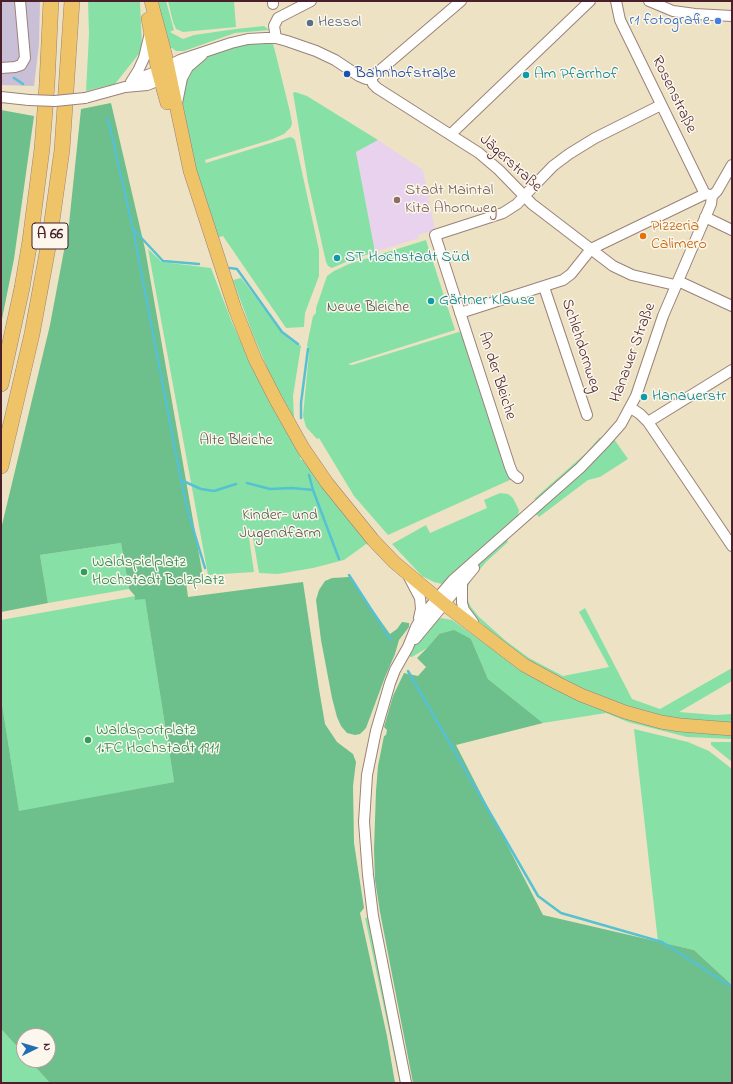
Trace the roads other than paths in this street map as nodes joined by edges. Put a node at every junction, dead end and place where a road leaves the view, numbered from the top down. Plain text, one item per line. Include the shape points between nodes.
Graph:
1 (20, 1) edge
2 (51, 1) edge
3 (72, 1) edge
4 (147, 1) edge
5 (151, 1) edge
6 (312, 1) edge
7 (461, 1) edge
8 (590, 1) edge
9 (616, 1) edge
10 (649, 1) edge
11 (732, 16) edge
12 (150, 32) junction
13 (276, 38) junction
14 (207, 52) junction
15 (188, 67) junction
16 (1, 68) edge
17 (164, 73) junction
18 (371, 78) junction
19 (129, 84) junction
20 (1, 97) edge
21 (662, 105) junction
22 (176, 111) junction
23 (451, 134) junction
24 (732, 165) edge
25 (190, 171) junction
26 (709, 195) junction
27 (524, 196) junction
28 (705, 217) junction
29 (732, 230) edge
30 (591, 249) junction
31 (677, 283) junction
32 (544, 287) junction
33 (732, 306) edge
34 (460, 313) junction
35 (732, 370) edge
36 (1, 384) edge
37 (631, 408) junction
38 (587, 415) dead end
39 (648, 422) junction
40 (1, 466) edge
41 (518, 478) dead end
42 (732, 546) edge
43 (484, 553) junction
44 (407, 574) junction
45 (462, 583) junction
46 (440, 601) junction
47 (416, 627) junction
48 (478, 630) junction
49 (408, 647) junction
50 (732, 729) edge
51 (406, 1083) edge

1 - 16 street via 24,61 15,67
2 - 36 highway, A 66 via 42,149 30,241
3 - 40 highway, A 66 via 63,136 49,242 32,334
4 - 12 main road
5 - 17 main road
6 - 13 street via 278,18 274,26
7 - 18 street
8 - 23 street
9 - 21 street, Rosenstraße via 620,20
10 - 11 street via 679,12
12 - 17 main road
12 - 19 street via 144,58
13 - 14 street via 238,41
13 - 18 street, Jägerstraße via 316,51 366,79
14 - 15 street
14 - 17 street via 180,60
15 - 17 street
15 - 22 street via 182,78
17 - 19 street via 147,85
17 - 22 main road
17 - 25 main road via 177,139
18 - 23 street, Jägerstraße via 376,88
19 - 20 street, bridge via 85,98 29,100
21 - 26 street, Rosenstraße
21 - 27 street via 568,154
22 - 25 main road
23 - 27 street, Jägerstraße via 486,158
24 - 26 street, Hanauer Straße via 717,191
25 - 44 main road via 235,309 255,359 280,407 303,448 327,483 373,540
26 - 28 street, Hanauer Straße via 711,204
26 - 30 street
27 - 30 street, Jägerstraße
27 - 34 street, An der Bleiche via 500,215 435,235
28 - 29 street
28 - 31 street, Hanauer Straße
30 - 31 street, Jägerstraße via 625,272
30 - 32 street via 568,277
31 - 33 street, Jägerstraße
31 - 37 street, Hanauer Straße via 656,334
32 - 34 street
32 - 38 street, Schlehdornweg
34 - 41 street, An der Bleiche via 510,467
35 - 39 street
37 - 39 street
37 - 43 street, Hanauer Straße via 613,434 580,468
39 - 42 street
43 - 45 street, Hanauer Straße
43 - 46 street, Hanauer Straße via 453,580
44 - 46 main road
44 - 47 street via 418,592 421,604
45 - 46 street, Hanauer Straße
45 - 48 street via 461,597 464,610
46 - 47 street via 423,614
46 - 48 main road
46 - 49 street
47 - 49 street
48 - 50 main road via 524,664 557,683 609,706 674,724
49 - 51 street via 390,683 376,731 367,775 364,822 373,916

